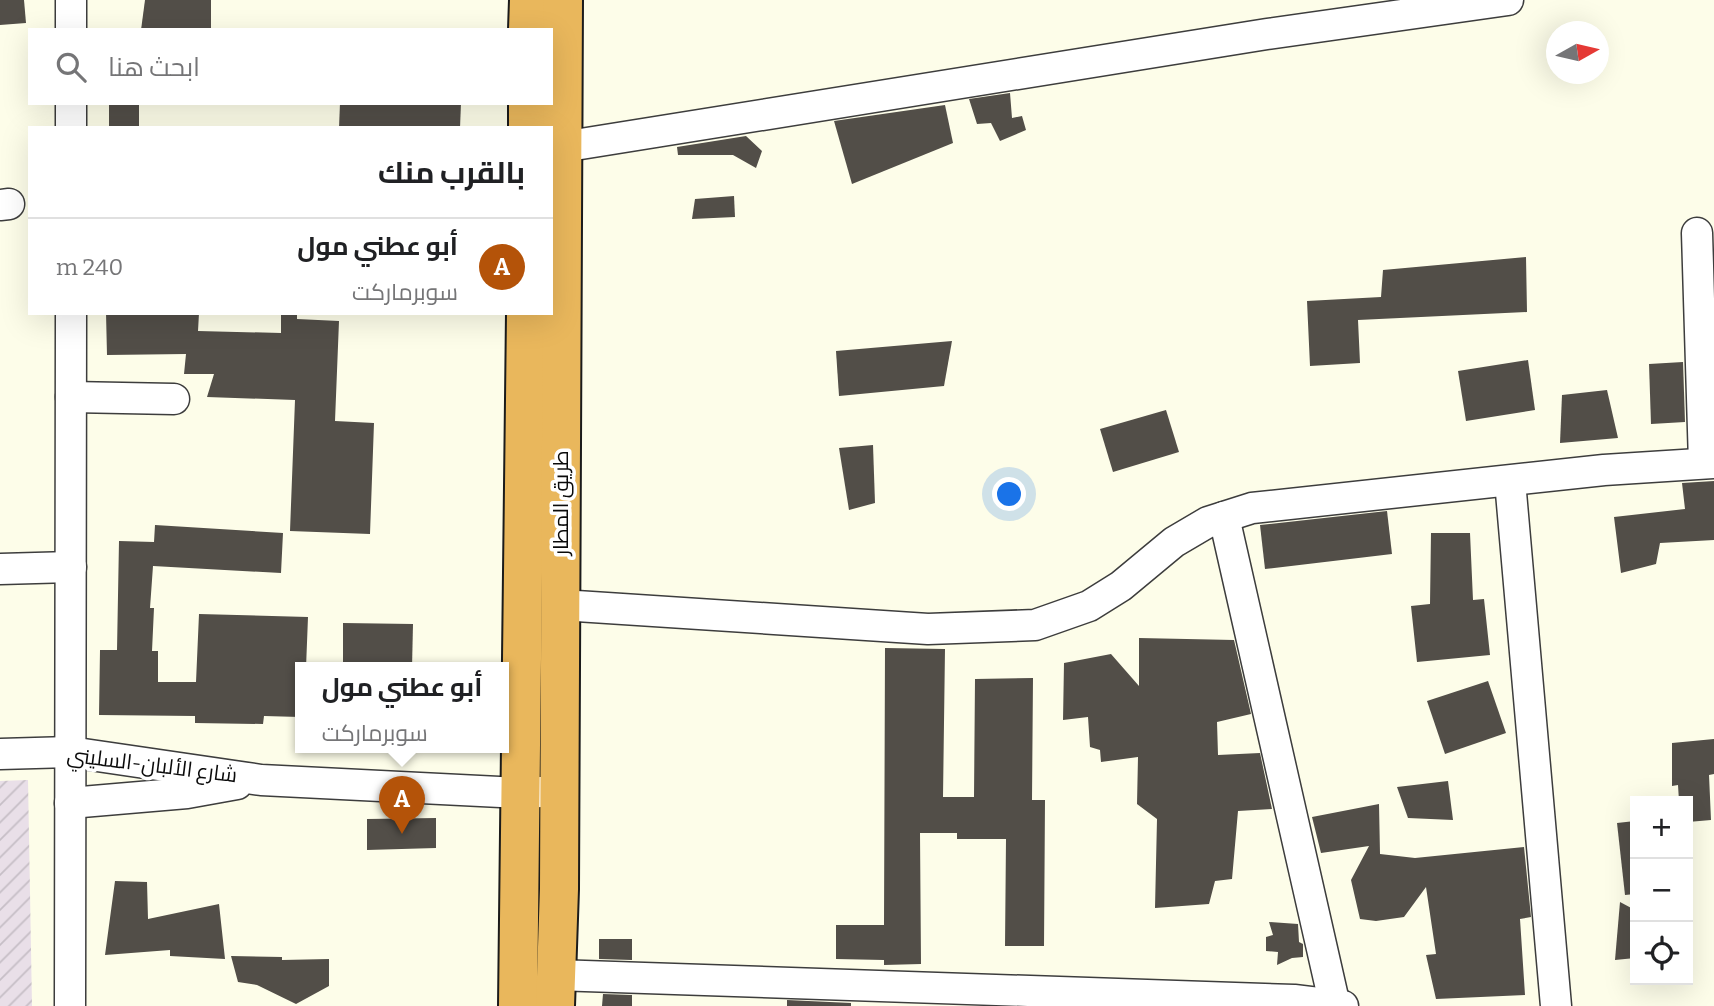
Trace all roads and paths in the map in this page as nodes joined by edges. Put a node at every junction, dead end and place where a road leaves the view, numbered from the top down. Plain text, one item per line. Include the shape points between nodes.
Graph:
1 (71, 0) edge
2 (529, 0) edge
3 (563, 0) edge
4 (1508, 0) edge
5 (71, 28) edge
6 (528, 28) edge
7 (71, 105) edge
8 (528, 105) edge
9 (71, 126) edge
10 (527, 126) edge
11 (562, 147) junction
12 (1697, 233) dead end
13 (71, 315) edge
14 (526, 315) edge
15 (71, 397) junction
16 (174, 399) dead end
17 (1709, 463) edge
18 (1510, 481) junction
19 (1224, 517) junction
20 (71, 567) junction
21 (0, 569) edge
22 (561, 606) junction
23 (70, 752) junction
24 (0, 754) edge
25 (261, 780) junction
26 (559, 791) junction
27 (521, 793) junction
28 (70, 803) junction
29 (555, 990) edge
30 (1337, 1005) edge
31 (70, 1006) edge
32 (518, 1006) edge
33 (1556, 1006) edge

1 - 5 street
2 - 6 highway
3 - 11 highway, طريق المطار
4 - 11 street via 1240,38
7 - 9 street
8 - 10 highway
11 - 22 highway, طريق المطار
12 - 17 street
13 - 15 street
14 - 27 highway, طريق المطار
15 - 16 street
15 - 20 street
17 - 18 street
18 - 19 street via 1252,508
18 - 33 street
19 - 22 street via 1174,542 1089,606 1035,625 928,629
19 - 30 street
20 - 21 street
20 - 23 street
22 - 26 highway, طريق المطار
23 - 24 street, شارع الألبان-السليني
23 - 25 street, شارع الألبان-السليني
23 - 28 street
25 - 27 street, شارع الألبان-السليني
25 - 28 street, شارع الألبان-السليني via 187,793
26 - 27 street, شارع الألبان-السليني
26 - 29 highway, طريق المطار
27 - 32 highway, طريق المطار
28 - 31 street
29 - 30 street via 1184,995

